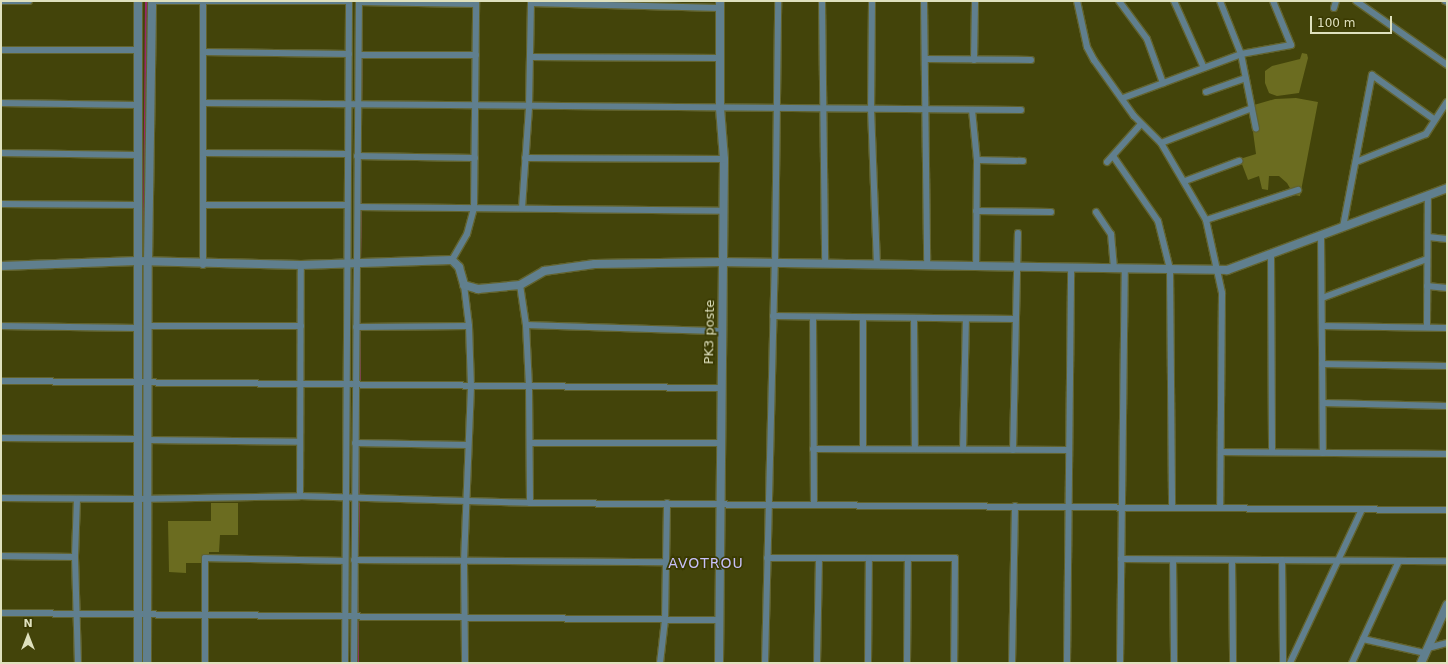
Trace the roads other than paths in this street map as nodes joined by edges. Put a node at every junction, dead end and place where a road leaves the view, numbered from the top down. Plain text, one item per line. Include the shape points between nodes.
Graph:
1 (1, 1) edge
2 (29, 1) edge
3 (138, 1) edge
4 (152, 1) edge
5 (349, 1) edge
6 (778, 1) edge
7 (822, 1) edge
8 (872, 1) edge
9 (924, 1) edge
10 (975, 1) edge
11 (1077, 1) edge
12 (1119, 1) edge
13 (1174, 1) edge
14 (1220, 1) edge
15 (1273, 1) edge
16 (1356, 1) edge
17 (203, 2) edge
18 (359, 2) edge
19 (476, 2) edge
20 (531, 2) edge
21 (720, 4) edge
22 (348, 46) junction
23 (360, 46) junction
24 (1, 50) edge
25 (138, 50) junction
26 (203, 52) junction
27 (349, 54) junction
28 (359, 54) junction
29 (1241, 54) junction
30 (476, 55) junction
31 (530, 57) junction
32 (720, 58) junction
33 (925, 59) junction
34 (974, 60) junction
35 (1031, 60) dead end
36 (1447, 65) edge
37 (1204, 68) junction
38 (1246, 78) junction
39 (1163, 83) junction
40 (1206, 92) dead end
41 (1123, 98) junction
42 (1447, 102) edge
43 (1, 103) edge
44 (203, 104) junction
45 (138, 105) junction
46 (348, 105) junction
47 (359, 105) junction
48 (476, 107) junction
49 (529, 107) junction
50 (720, 108) junction
51 (777, 108) junction
52 (822, 108) junction
53 (1252, 108) junction
54 (871, 109) junction
55 (924, 109) junction
56 (972, 110) junction
57 (1021, 110) dead end
58 (1435, 120) junction
59 (1141, 124) junction
60 (1256, 129) dead end
61 (1161, 143) junction
62 (1, 153) edge
63 (203, 153) junction
64 (348, 154) junction
65 (137, 155) junction
66 (357, 156) junction
67 (1114, 156) junction
68 (475, 158) junction
69 (525, 158) junction
70 (724, 159) junction
71 (977, 160) junction
72 (1023, 161) dead end
73 (1107, 162) dead end
74 (1239, 162) dead end
75 (1356, 162) junction
76 (1185, 181) junction
77 (1447, 188) edge
78 (1298, 190) dead end
79 (1428, 196) junction
80 (1, 204) edge
81 (139, 205) junction
82 (203, 205) junction
83 (347, 205) junction
84 (358, 207) junction
85 (474, 208) junction
86 (522, 208) junction
87 (723, 211) junction
88 (976, 211) junction
89 (1052, 212) dead end
90 (1096, 212) dead end
91 (1206, 220) junction
92 (1343, 227) junction
93 (1018, 233) dead end
94 (1321, 235) junction
95 (1428, 237) junction
96 (1447, 239) edge
97 (1271, 254) junction
98 (1427, 259) junction
99 (452, 260) junction
100 (1, 261) edge
101 (137, 261) junction
102 (148, 262) junction
103 (723, 262) junction
104 (357, 263) junction
105 (775, 263) junction
106 (13, 264) junction
107 (347, 264) junction
108 (825, 264) junction
109 (203, 265) junction
110 (301, 265) junction
111 (877, 265) junction
112 (927, 265) junction
113 (1, 266) edge
114 (976, 266) junction
115 (1018, 266) junction
116 (1071, 267) junction
117 (1114, 268) junction
118 (1125, 268) junction
119 (1170, 269) junction
120 (1218, 269) junction
121 (464, 285) junction
122 (520, 285) junction
123 (1427, 286) junction
124 (1447, 288) edge
125 (1322, 298) junction
126 (773, 316) junction
127 (813, 316) junction
128 (863, 318) junction
129 (914, 319) junction
130 (966, 319) junction
131 (1016, 319) junction
132 (526, 325) junction
133 (1, 326) edge
134 (148, 326) junction
135 (301, 326) junction
136 (469, 326) junction
137 (1322, 326) junction
138 (1427, 326) junction
139 (356, 327) junction
140 (137, 328) junction
141 (1447, 328) edge
142 (722, 331) junction
143 (1322, 364) junction
144 (1447, 366) edge
145 (1, 381) edge
146 (137, 383) junction
147 (149, 383) junction
148 (346, 384) junction
149 (356, 384) junction
150 (300, 385) junction
151 (471, 387) junction
152 (529, 387) junction
153 (722, 388) junction
154 (1323, 403) junction
155 (1447, 406) edge
156 (1, 438) edge
157 (136, 439) junction
158 (147, 440) junction
159 (300, 442) junction
160 (355, 443) junction
161 (530, 443) junction
162 (721, 443) junction
163 (467, 445) junction
164 (813, 449) junction
165 (863, 449) junction
166 (915, 449) junction
167 (963, 449) junction
168 (1013, 450) junction
169 (1069, 450) junction
170 (1221, 452) junction
171 (1272, 452) junction
172 (1446, 452) edge
173 (1323, 453) junction
174 (300, 496) junction
175 (347, 497) junction
176 (355, 497) junction
177 (1, 498) edge
178 (77, 499) junction
179 (136, 499) junction
180 (148, 499) junction
181 (466, 501) junction
182 (530, 502) junction
183 (666, 503) junction
184 (720, 504) junction
185 (768, 504) junction
186 (814, 504) junction
187 (1015, 506) junction
188 (1069, 506) junction
189 (1122, 507) junction
190 (1172, 507) junction
191 (1220, 508) junction
192 (1362, 509) junction
193 (1447, 510) edge
194 (1, 556) edge
195 (75, 557) junction
196 (767, 558) junction
197 (819, 558) junction
198 (869, 558) junction
199 (908, 558) junction
200 (354, 560) junction
201 (1121, 560) junction
202 (1173, 560) junction
203 (1232, 560) junction
204 (1282, 560) junction
205 (344, 561) junction
206 (1336, 561) junction
207 (1399, 561) junction
208 (1447, 561) edge
209 (464, 562) junction
210 (666, 562) junction
211 (1447, 605) edge
212 (1, 613) edge
213 (77, 614) junction
214 (204, 614) junction
215 (138, 615) junction
216 (148, 615) junction
217 (345, 616) junction
218 (354, 616) junction
219 (465, 618) junction
220 (665, 620) junction
221 (719, 620) junction
222 (1363, 639) junction
223 (1447, 643) edge
224 (1427, 651) junction
225 (78, 663) edge
226 (138, 663) edge
227 (148, 663) edge
228 (205, 663) edge
229 (345, 663) edge
230 (354, 663) edge
231 (465, 663) edge
232 (660, 663) edge
233 (719, 663) edge
234 (765, 663) edge
235 (817, 663) edge
236 (868, 663) edge
237 (907, 663) edge
238 (954, 663) edge
239 (1012, 663) edge
240 (1067, 663) edge
241 (1120, 663) edge
242 (1174, 663) edge
243 (1233, 663) edge
244 (1283, 663) edge
245 (1290, 663) edge
246 (1352, 663) edge
247 (1421, 663) edge

1 - 2 street
3 - 25 street
4 - 17 street
4 - 102 street
5 - 17 street
5 - 22 street
6 - 51 street
7 - 52 street
8 - 54 street
9 - 33 street
10 - 34 street
11 - 41 street via 1087,47
12 - 39 street via 1147,39
13 - 37 street
14 - 29 street
15 - 29 street via 1291,45
16 - 36 street
17 - 26 street
18 - 19 street
18 - 23 street
19 - 30 street
20 - 21 street
20 - 31 street
21 - 32 street, PK3 poste
22 - 23 street
22 - 27 street
23 - 28 street
24 - 25 street
25 - 45 street
26 - 27 street
26 - 44 street
27 - 46 street
28 - 30 street
28 - 47 street
29 - 37 street
29 - 38 street
30 - 48 street
31 - 32 street
31 - 49 street
32 - 50 street, PK3 poste
33 - 34 street
33 - 55 street
34 - 35 street
37 - 39 street
38 - 40 street
38 - 53 street
39 - 41 street
41 - 59 street
42 - 58 street
43 - 45 street
44 - 46 street
44 - 63 street
45 - 65 street
46 - 47 street
46 - 64 street
47 - 48 street
47 - 66 street
48 - 49 street
48 - 68 street
49 - 50 street
49 - 69 street
50 - 51 street
50 - 70 street, PK3 poste
51 - 52 street
51 - 105 street
52 - 54 street
52 - 108 street
53 - 60 street
53 - 61 street
54 - 55 street
54 - 111 street
55 - 56 street
55 - 112 street
56 - 57 street
56 - 71 street
58 - 75 street via 1426,134
58 - 75 street via 1372,74
59 - 61 street
59 - 67 street
61 - 76 street
62 - 65 street
63 - 64 street
63 - 82 street
64 - 83 street
65 - 81 street
66 - 68 street
66 - 84 street
67 - 73 street
67 - 119 street via 1158,221
68 - 85 street
69 - 70 street
69 - 86 street
70 - 87 street, PK3 poste
71 - 72 street
71 - 88 street
74 - 76 street
75 - 92 street
76 - 91 street
77 - 79 street
78 - 91 street
79 - 92 street
79 - 95 street
80 - 81 street
81 - 101 street
82 - 83 street
82 - 109 street
83 - 107 street
84 - 85 street
84 - 104 street
85 - 86 street
85 - 99 street via 467,234
86 - 87 street
87 - 103 street, PK3 poste
88 - 89 street
88 - 114 street
90 - 117 street via 1111,234
91 - 120 street
92 - 94 street
93 - 115 street
94 - 97 street
94 - 125 street
95 - 96 street
95 - 98 street
97 - 120 street via 1227,270
97 - 171 street
98 - 123 street
98 - 125 street
99 - 104 street
99 - 121 street via 459,267
100 - 106 street
101 - 102 street
101 - 106 street
101 - 140 street
102 - 109 street
102 - 134 street
103 - 105 street
103 - 122 street via 595,264 544,271
103 - 142 street, PK3 poste
104 - 107 street
104 - 139 street
105 - 108 street
105 - 126 street
106 - 113 street
107 - 110 street
107 - 148 street
108 - 111 street
109 - 110 street
110 - 135 street
111 - 112 street
112 - 114 street
114 - 115 street
115 - 116 street
115 - 131 street
116 - 117 street
116 - 169 street
117 - 118 street
118 - 119 street
118 - 189 street
119 - 120 street
119 - 190 street
120 - 170 street via 1222,293
121 - 122 street via 478,289
121 - 136 street
122 - 132 street
123 - 124 street
123 - 138 street
125 - 137 street
126 - 127 street
126 - 185 street
127 - 128 street
127 - 164 street
128 - 129 street
128 - 165 street
129 - 130 street
129 - 166 street
130 - 131 street
130 - 167 street
131 - 168 street
132 - 142 street
132 - 152 street
133 - 140 street
134 - 135 street
134 - 147 street
135 - 150 street
136 - 139 street
136 - 151 street
137 - 138 street
137 - 143 street
138 - 141 street
139 - 149 street
140 - 146 street
142 - 153 street, PK3 poste
143 - 144 street
143 - 154 street
145 - 146 street
146 - 147 street
146 - 157 street
147 - 150 street
147 - 158 street
148 - 149 street
148 - 150 street
148 - 175 street
149 - 151 street
149 - 160 street
150 - 159 street
151 - 152 street
151 - 163 street
152 - 153 street
152 - 161 street
153 - 162 street, PK3 poste
154 - 155 street
154 - 173 street
156 - 157 street
157 - 179 street
158 - 159 street
158 - 180 street
159 - 174 street
160 - 163 street
160 - 176 street
161 - 162 street
161 - 182 street
162 - 184 street, PK3 poste
163 - 181 street
164 - 165 street
164 - 186 street
165 - 166 street
166 - 167 street
167 - 168 street
168 - 169 street
169 - 188 street
170 - 171 street
170 - 191 street
171 - 173 street
172 - 173 street
174 - 175 street
174 - 180 street
175 - 176 street
175 - 205 street
176 - 181 street
176 - 200 street
177 - 178 street
178 - 179 street
178 - 195 street
179 - 180 street
179 - 215 street
180 - 216 street
181 - 182 street
181 - 209 street
182 - 183 street
183 - 184 street
183 - 210 street
184 - 185 street
184 - 221 street, PK3 poste
185 - 186 street
185 - 196 street
186 - 187 street
187 - 188 street
187 - 239 street
188 - 189 street
188 - 240 street
189 - 190 street
189 - 201 street
190 - 191 street
191 - 192 street
192 - 193 street
192 - 206 street
194 - 195 street
195 - 213 street
196 - 197 street
196 - 234 street
197 - 198 street
197 - 235 street
198 - 199 street
198 - 236 street
199 - 237 street
199 - 238 street via 955,558
200 - 209 street
200 - 218 street
201 - 202 street
201 - 241 street
202 - 203 street
202 - 242 street
203 - 204 street
203 - 243 street
204 - 206 street
204 - 244 street
205 - 214 street via 205,558
205 - 217 street
206 - 207 street
206 - 245 street
207 - 208 street
207 - 222 street
209 - 210 street
209 - 219 street
210 - 220 street
211 - 224 street
212 - 213 street
213 - 215 street
213 - 225 street
214 - 216 street
214 - 217 street
214 - 228 street
215 - 216 street
215 - 226 street
216 - 227 street
217 - 218 street
217 - 229 street
218 - 219 street
218 - 230 street
219 - 220 street
219 - 231 street
220 - 221 street
220 - 232 street
221 - 233 street, PK3 poste
222 - 224 street
222 - 246 street
223 - 224 street
224 - 247 street

